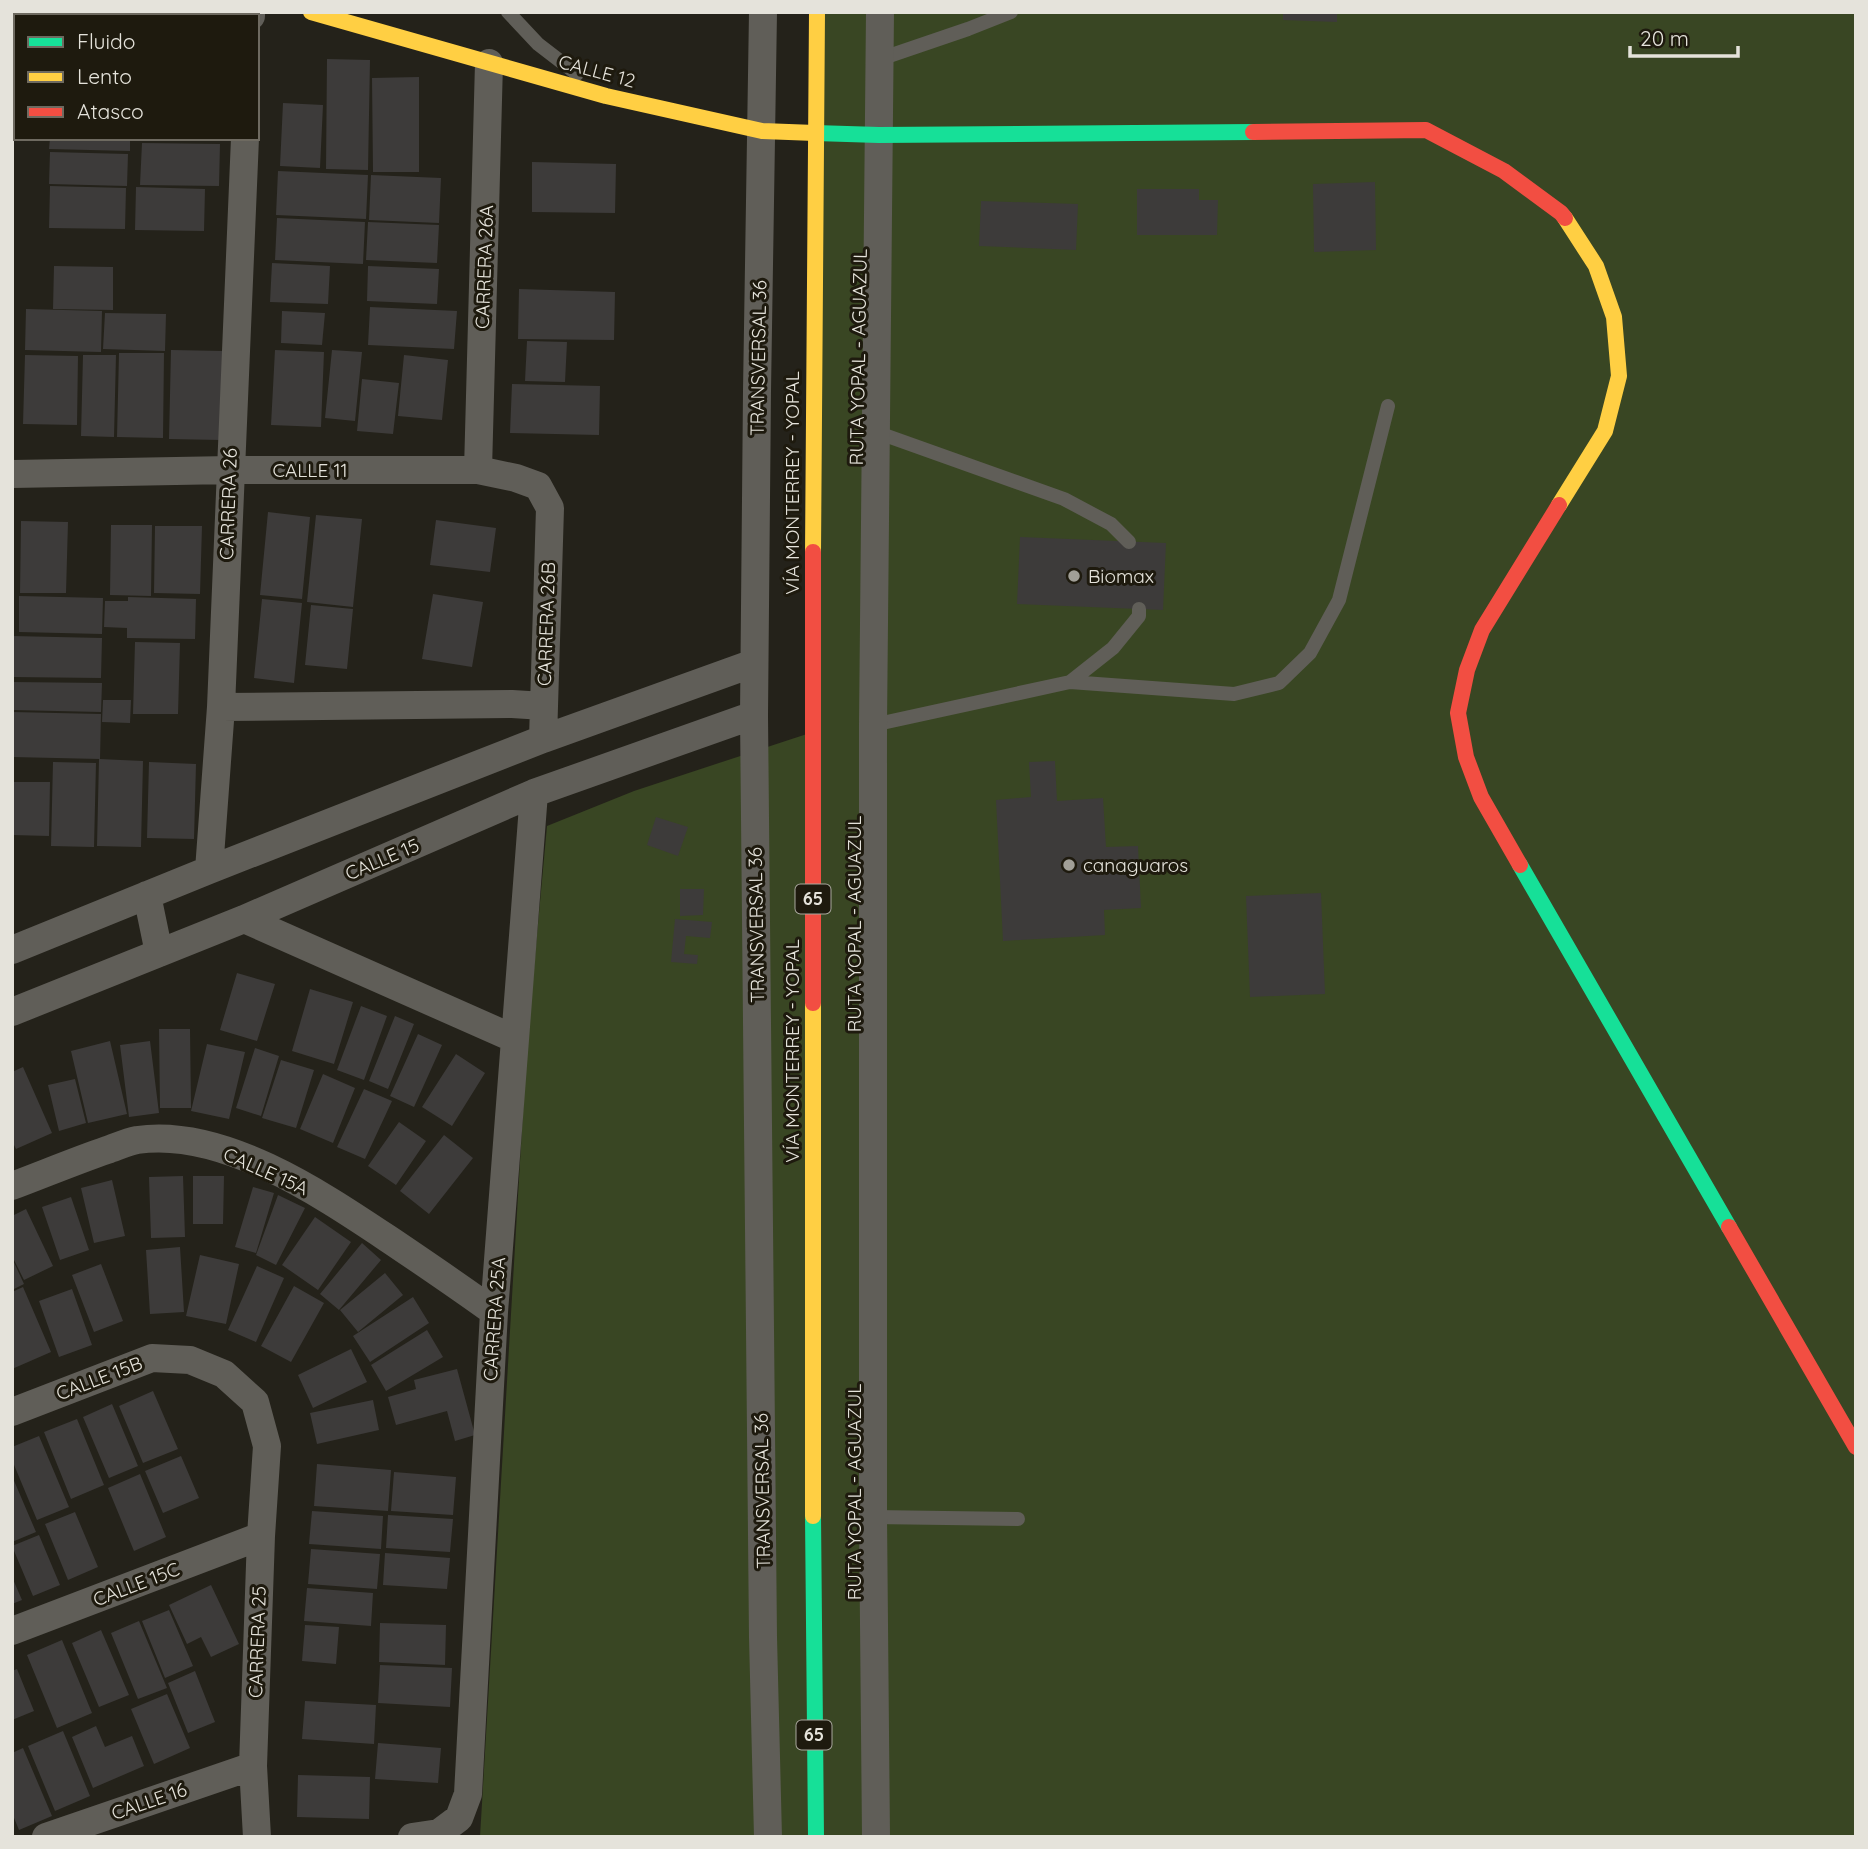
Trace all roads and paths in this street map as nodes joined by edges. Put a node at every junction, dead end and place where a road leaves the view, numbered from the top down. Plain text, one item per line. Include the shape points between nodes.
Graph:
1 (312, 12) edge
2 (508, 12) edge
3 (763, 12) edge
4 (817, 12) edge
5 (880, 12) edge
6 (1011, 12) edge
7 (880, 59) junction
8 (489, 63) junction
9 (606, 96) junction
10 (762, 131) junction
11 (879, 135) junction
12 (245, 140) edge
13 (1388, 407) dead end
14 (876, 432) junction
15 (230, 470) junction
16 (478, 470) junction
17 (12, 474) edge
18 (550, 508) joint
19 (1129, 542) dead end
20 (1139, 609) dead end
21 (754, 663) junction
22 (1070, 682) junction
23 (544, 706) junction
24 (221, 707) junction
25 (754, 715) junction
26 (873, 725) junction
27 (543, 740) junction
28 (534, 793) junction
29 (209, 870) junction
30 (147, 895) junction
31 (244, 919) junction
32 (12, 950) edge
33 (159, 953) junction
34 (12, 1012) edge
35 (515, 1039) junction
36 (12, 1186) edge
37 (494, 1312) junction
38 (12, 1412) edge
39 (267, 1446) joint
40 (1856, 1447) edge
41 (873, 1517) junction
42 (1018, 1519) dead end
43 (261, 1536) junction
44 (12, 1631) edge
45 (874, 1642) joint
46 (874, 1670) joint
47 (253, 1766) junction
48 (876, 1832) edge
49 (426, 1835) edge
50 (46, 1837) edge
51 (257, 1837) edge
52 (768, 1837) edge
53 (816, 1837) edge

1 - 8 main road, CALLE 12
2 - 9 lane via 538,44
3 - 10 street, TRANSVERSAL 36
4 - 53 main road, VÍA MONTERREY - YOPAL / 65 via 813,450
5 - 7 street
5 - 11 lane, RUTA YOPAL - AGUAZUL
6 - 7 lane
7 - 11 street
8 - 9 main road, CALLE 12
8 - 16 street, CARRERA 26A
9 - 10 main road, CALLE 12
10 - 11 main road, CALLE 12
10 - 21 street, TRANSVERSAL 36
11 - 14 lane, RUTA YOPAL - AGUAZUL
11 - 40 main road, CALLE 12 via 1426,130 1504,171 1561,213 1596,266 1614,317 1619,376 1605,431 1482,630 1458,713 1466,757 1481,797
12 - 15 street, CARRERA 26
13 - 22 lane via 1339,600 1310,653 1279,683 1234,694
14 - 19 lane via 1064,499 1111,524
14 - 26 lane, RUTA YOPAL - AGUAZUL
15 - 16 street, CALLE 11
15 - 17 street, CALLE 11
15 - 24 street, CARRERA 26
16 - 18 street, CALLE 11 via 538,486
18 - 23 street, CARRERA 26B
20 - 22 lane via 1139,616 1113,648
21 - 25 street, TRANSVERSAL 36
21 - 27 street
22 - 26 lane
23 - 24 street
23 - 27 street, CARRERA 26B
24 - 29 street, CARRERA 26
25 - 28 street, CALLE 15
25 - 52 street, TRANSVERSAL 36
26 - 41 lane, RUTA YOPAL - AGUAZUL
27 - 29 street
28 - 31 street, CALLE 15
28 - 35 street, CARRERA 25A
29 - 30 street
30 - 32 street
30 - 33 street
31 - 33 street, CALLE 15
31 - 35 street
33 - 34 street, CALLE 15
35 - 37 street, CARRERA 25A
36 - 37 street, CALLE 15A via 136,1140 178,1138 225,1150 330,1200
37 - 49 street, CARRERA 25A via 468,1794 460,1818
38 - 39 street, CALLE 15B via 152,1358 190,1360 224,1374 255,1402
39 - 43 street, CARRERA 25
41 - 42 lane
41 - 45 lane, RUTA YOPAL - AGUAZUL
43 - 44 street, CALLE 15C
43 - 47 street, CARRERA 25
45 - 46 street
46 - 48 lane
47 - 50 street, CALLE 16
47 - 51 street, CARRERA 25

